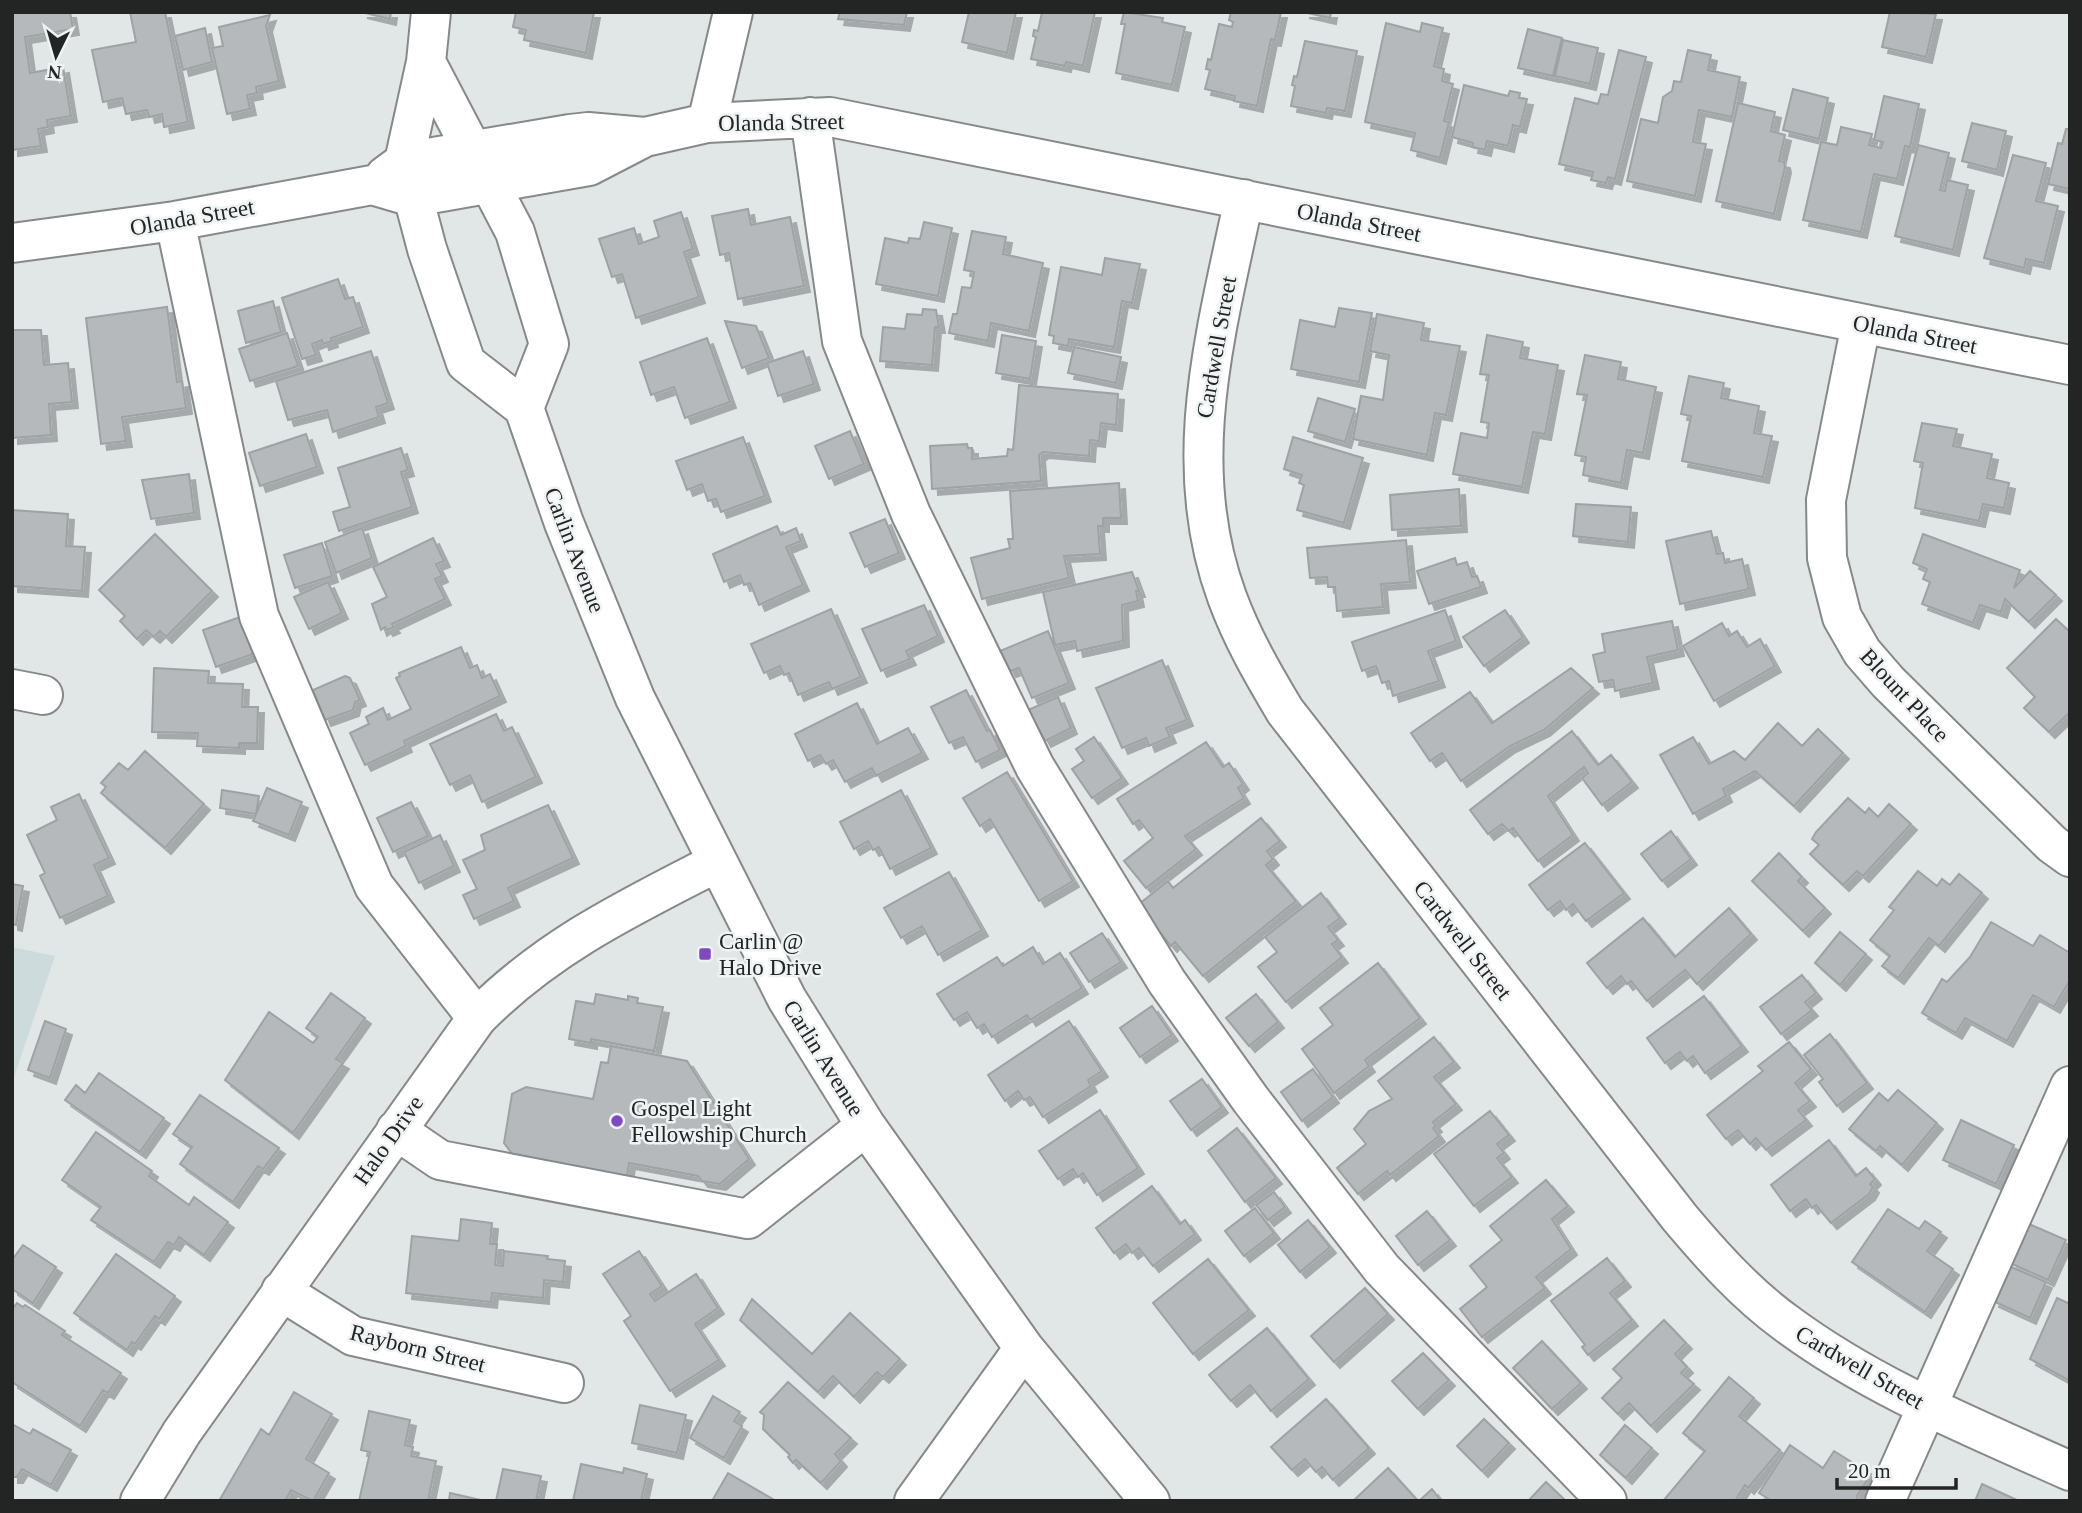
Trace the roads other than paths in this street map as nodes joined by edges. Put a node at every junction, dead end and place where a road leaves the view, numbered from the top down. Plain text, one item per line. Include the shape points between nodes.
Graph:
1 (733, 12) edge
2 (428, 34) edge
3 (810, 117) junction
4 (706, 123) junction
5 (482, 167) junction
6 (409, 179) junction
7 (1244, 199) junction
8 (175, 221) junction
9 (12, 243) edge
10 (1861, 324) junction
11 (2070, 365) edge
12 (524, 408) junction
13 (2070, 857) edge
14 (716, 863) junction
15 (477, 1018) junction
16 (2070, 1086) edge
17 (866, 1126) junction
18 (396, 1130) junction
19 (281, 1291) junction
20 (1024, 1348) junction
21 (564, 1383) dead end
22 (1927, 1407) junction
23 (2070, 1471) edge
24 (140, 1501) edge
25 (914, 1501) edge
26 (1150, 1501) edge
27 (1607, 1501) edge
28 (1885, 1501) edge

1 - 4 street
2 - 5 street
2 - 6 street
3 - 4 street, Olanda Street
3 - 7 street, Olanda Street via 884,127
3 - 27 street via 842,341 911,514 1035,767 1167,982 1373,1259
4 - 5 street, Olanda Street via 645,137 589,166
5 - 6 street, Olanda Street
5 - 12 street via 514,232 549,344
6 - 8 street, Olanda Street
6 - 12 street via 466,363
7 - 10 street, Olanda Street
7 - 22 street, Cardwell Street via 1209,363 1202,485 1226,596 1251,653 1285,711 1710,1254 1745,1289 1806,1337
8 - 9 street, Olanda Street
8 - 15 street via 259,616 374,886
10 - 11 street, Olanda Street
10 - 13 street, Blount Place via 1826,500 1827,558 1842,617 1862,652 1888,682
12 - 14 street, Carlin Avenue via 609,638
14 - 15 street, Halo Drive via 545,957
14 - 17 street, Carlin Avenue via 787,999
15 - 18 street, Halo Drive
16 - 22 street
17 - 18 street via 748,1219 440,1160
17 - 20 street, Carlin Avenue
18 - 19 street, Halo Drive
19 - 21 street, Rayborn Street via 353,1336
19 - 24 street, Halo Drive via 182,1432
20 - 25 street
20 - 26 street, Carlin Avenue
22 - 23 street, Cardwell Street
22 - 28 street

